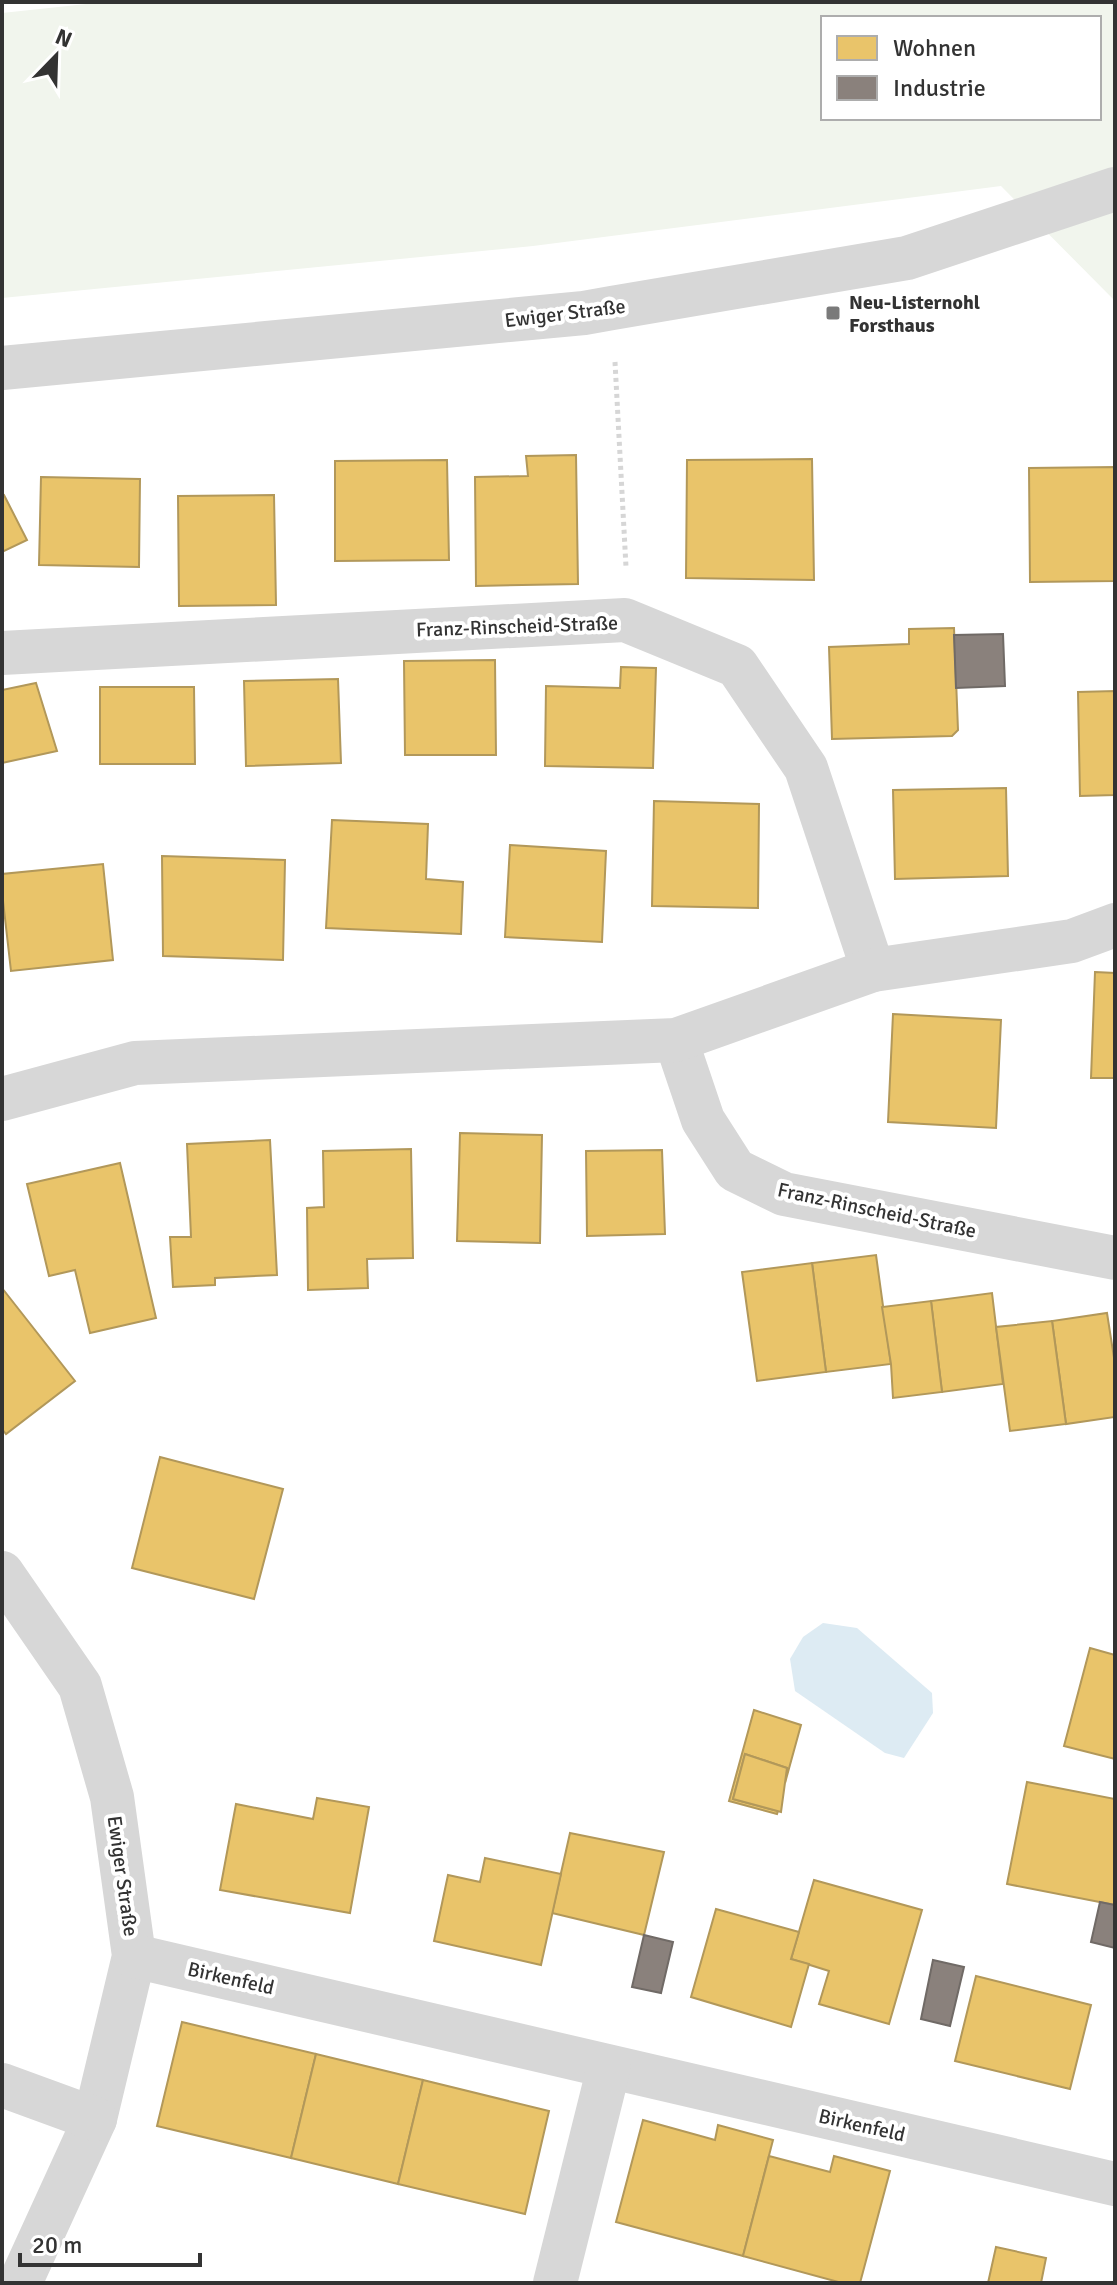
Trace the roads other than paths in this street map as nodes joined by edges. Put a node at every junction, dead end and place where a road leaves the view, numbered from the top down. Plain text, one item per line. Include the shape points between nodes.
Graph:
1 (1115, 189) edge
2 (2, 368) edge
3 (2, 653) edge
4 (1115, 925) edge
5 (873, 970) junction
6 (676, 1040) junction
7 (2, 1099) edge
8 (1115, 1258) edge
9 (2, 1573) edge
10 (134, 1956) junction
11 (609, 2067) junction
12 (2, 2085) edge
13 (95, 2119) junction
14 (1115, 2184) edge
15 (23, 2282) edge
16 (555, 2283) edge

1 - 2 street, Ewiger Straße via 907,258 584,313
3 - 5 street, Franz-Rinscheid-Straße via 625,620 737,666 806,768
4 - 5 street via 1072,941
5 - 6 street
6 - 7 street via 135,1063
6 - 8 street, Franz-Rinscheid-Straße via 703,1120 735,1170 784,1194
9 - 10 street, Ewiger Straße via 80,1686 112,1797
10 - 11 street, Birkenfeld
10 - 13 street, Ewiger Straße
11 - 14 street, Birkenfeld
11 - 16 street
12 - 13 street
13 - 15 street, Ewiger Straße

